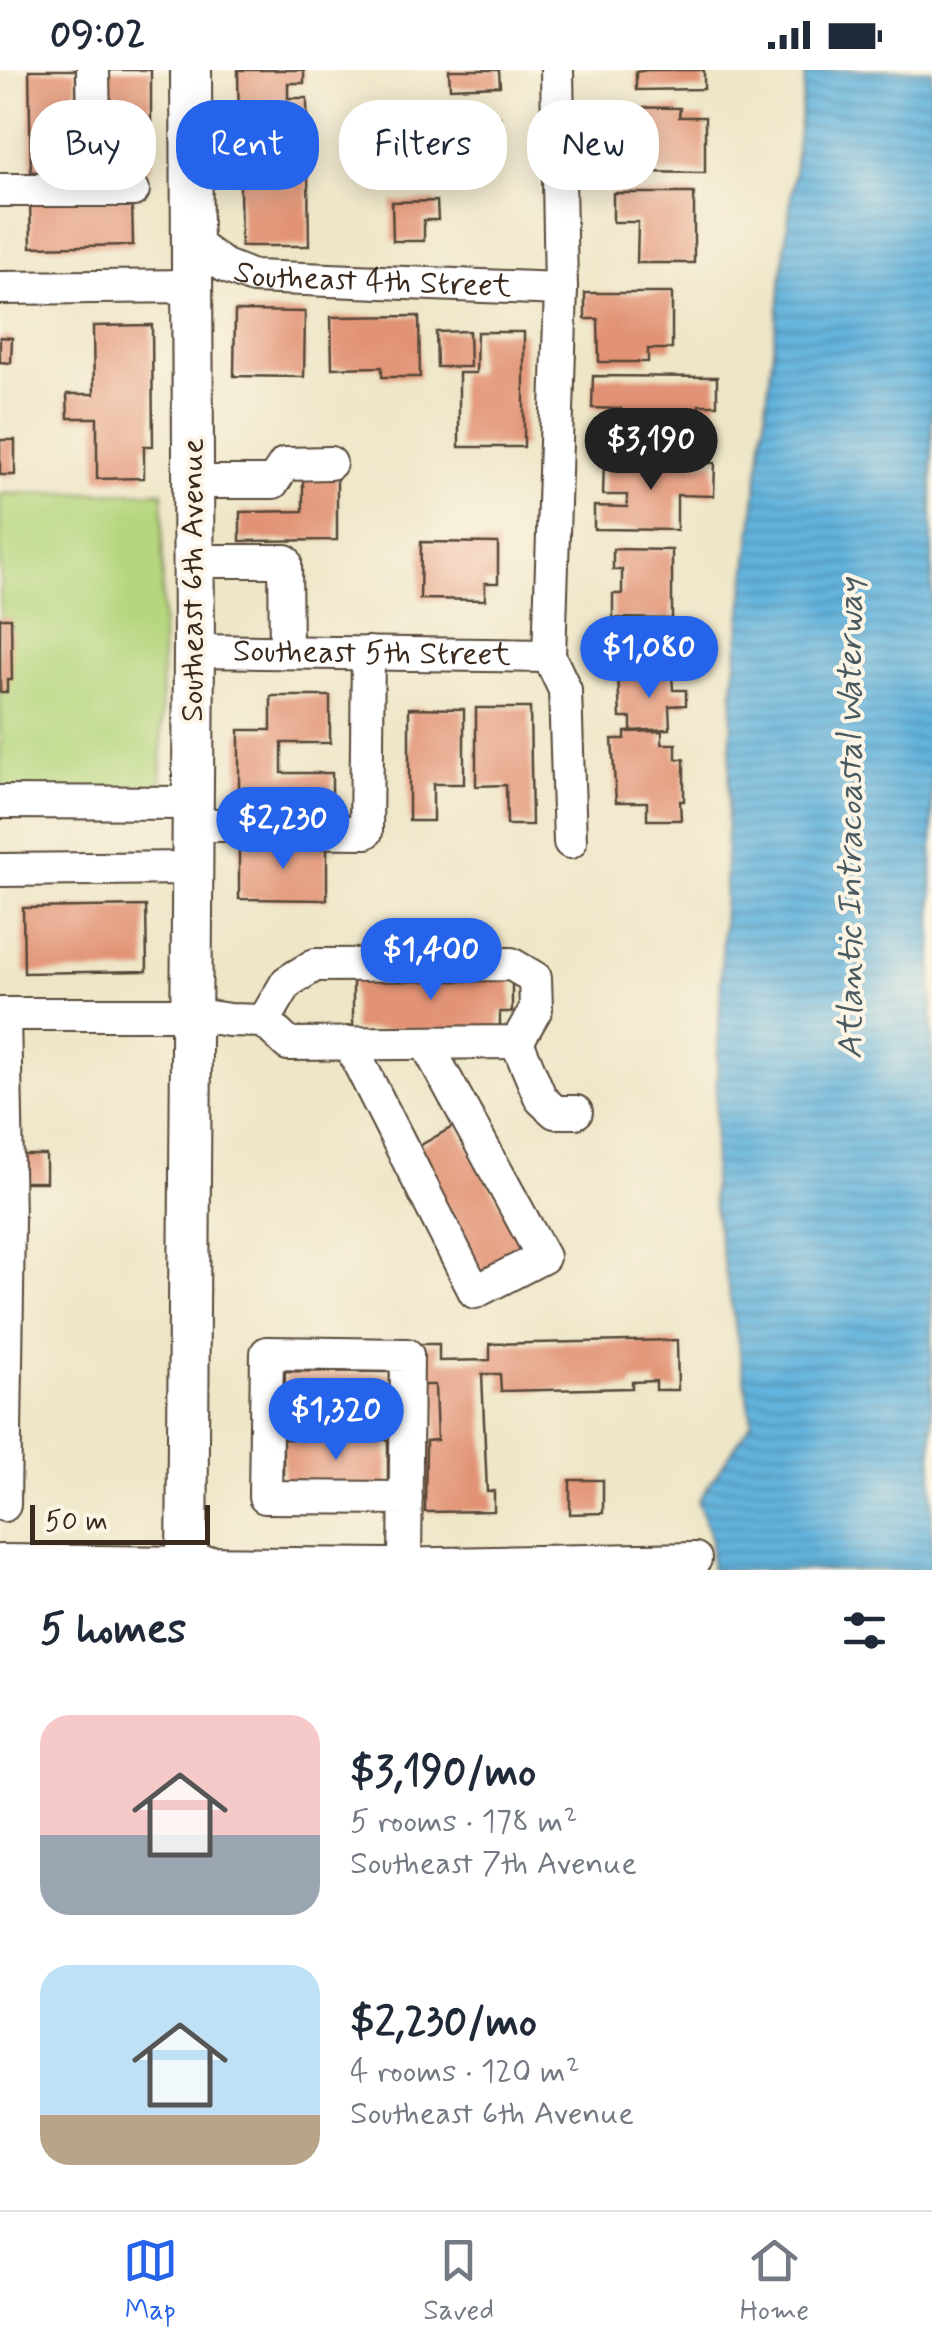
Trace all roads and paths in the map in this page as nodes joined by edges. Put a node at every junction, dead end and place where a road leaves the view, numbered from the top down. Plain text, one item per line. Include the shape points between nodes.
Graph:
1 (93, 70) edge
2 (192, 70) edge
3 (557, 70) edge
4 (94, 100) edge
5 (0, 190) edge
6 (30, 190) edge
7 (194, 244) junction
8 (194, 286) junction
9 (0, 288) edge
10 (561, 289) junction
11 (330, 463) dead end
12 (194, 482) junction
13 (194, 560) junction
14 (194, 651) junction
15 (286, 652) junction
16 (368, 653) junction
17 (549, 656) junction
18 (0, 802) edge
19 (192, 814) junction
20 (570, 842) dead end
21 (192, 868) junction
22 (0, 870) edge
23 (2, 1014) edge
24 (191, 1014) junction
25 (264, 1020) junction
26 (426, 1042) junction
27 (517, 1042) junction
28 (348, 1043) junction
29 (576, 1112) dead end
30 (406, 1498) junction
31 (4, 1505) dead end
32 (695, 1559) dead end
33 (0, 1562) edge
34 (113, 1566) edge
35 (188, 1566) edge
36 (393, 1567) edge

1 - 4 street
2 - 7 main road, Southeast 6th Avenue
3 - 10 street
5 - 6 street
7 - 8 main road, Southeast 6th Avenue
7 - 10 street, Southeast 4th Street via 239,274
8 - 9 street, Southeast 4th Street
8 - 12 main road, Southeast 6th Avenue
10 - 17 street
11 - 12 street via 285,464 274,482
12 - 13 main road, Southeast 6th Avenue
13 - 14 main road, Southeast 6th Avenue
13 - 15 street via 284,561
14 - 15 street, Southeast 5th Street
14 - 19 main road, Southeast 6th Avenue
15 - 16 street, Southeast 5th Street
16 - 17 street, Southeast 5th Street
16 - 19 street via 366,832 250,830
17 - 20 street via 565,690
18 - 19 street
19 - 21 main road, Southeast 6th Avenue
21 - 22 street
21 - 24 main road, Southeast 6th Avenue
23 - 24 street
23 - 31 street via 8,1220
24 - 25 street
24 - 35 main road, Southeast 6th Avenue
25 - 27 street via 287,982 315,965 510,964 536,978 536,1009
25 - 28 street via 288,1044
26 - 27 street
26 - 28 street
26 - 28 street via 542,1257 475,1292
27 - 29 street via 541,1099 555,1112
30 - 30 street via 408,1355 267,1353 266,1496
30 - 36 street
32 - 36 street
33 - 34 street
34 - 35 street
35 - 36 street

